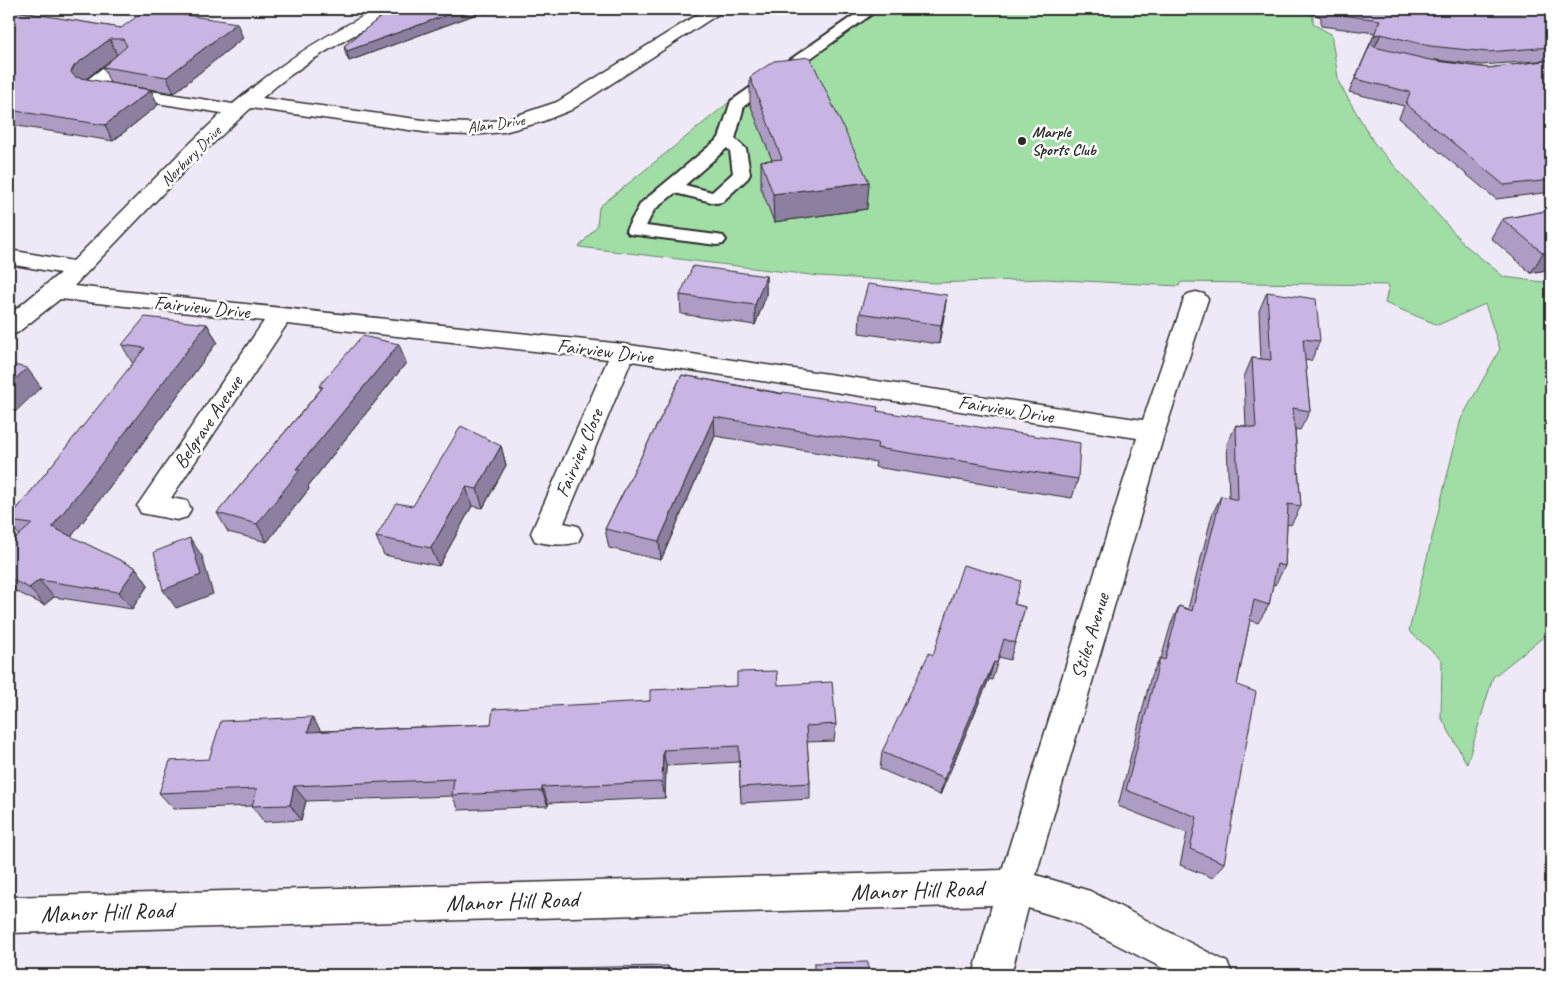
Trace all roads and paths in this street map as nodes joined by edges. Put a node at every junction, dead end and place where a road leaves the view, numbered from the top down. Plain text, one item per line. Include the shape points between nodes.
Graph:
1 (392, 9) edge
2 (717, 9) edge
3 (872, 9) edge
4 (124, 60) edge
5 (242, 106) junction
6 (727, 140) junction
7 (672, 188) junction
8 (717, 240) dead end
9 (9, 256) edge
10 (78, 269) junction
11 (55, 291) junction
12 (1196, 299) dead end
13 (280, 316) junction
14 (9, 327) edge
15 (622, 352) junction
16 (1152, 431) junction
17 (177, 509) dead end
18 (568, 534) dead end
19 (1015, 887) junction
20 (9, 915) edge
21 (992, 975) edge
22 (1214, 975) edge

1 - 5 street, Norbury Drive via 327,41 290,66
2 - 5 street, Alan Drive via 564,106 504,126 438,128
3 - 6 lane via 737,104
4 - 5 street, Alan Drive via 90,88
5 - 10 street, Norbury Drive
6 - 7 lane
6 - 7 lane via 738,149 742,174 716,198
7 - 8 lane via 646,207 635,230
9 - 10 street
10 - 11 street, Norbury Drive
11 - 13 street, Fairview Drive
11 - 14 street, Norbury Drive
12 - 16 street, Stiles Avenue
13 - 15 street, Fairview Drive
13 - 17 street, Belgrave Avenue via 150,506
15 - 16 street, Fairview Drive
15 - 18 street, Fairview Close via 545,533
16 - 19 street, Stiles Avenue
19 - 20 street, Manor Hill Road
19 - 21 street, Stiles Avenue
19 - 22 street, Manor Hill Road via 1076,904

